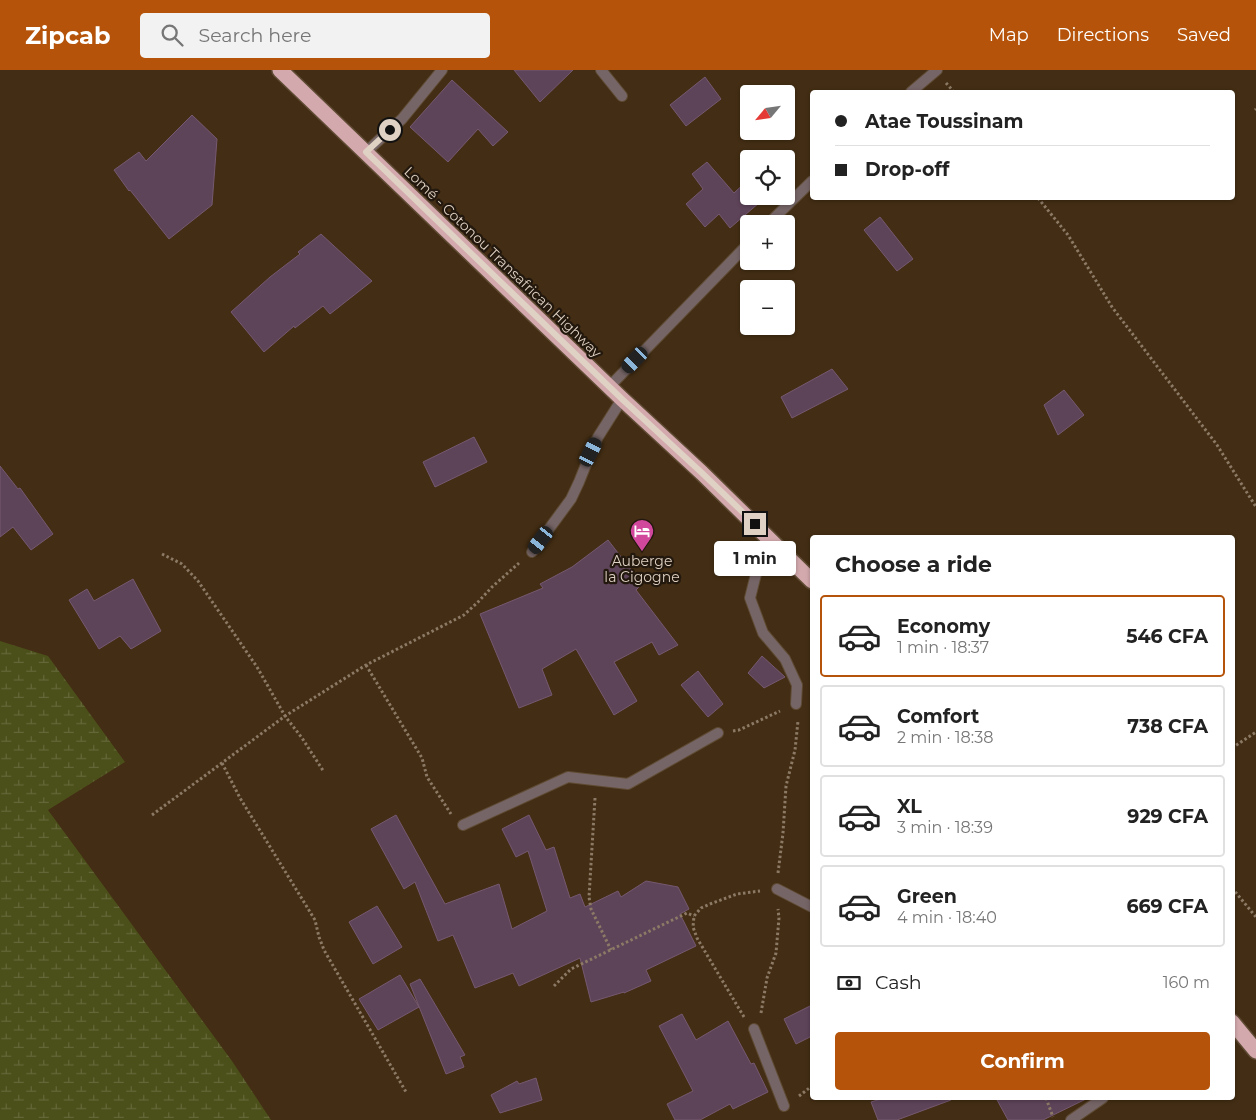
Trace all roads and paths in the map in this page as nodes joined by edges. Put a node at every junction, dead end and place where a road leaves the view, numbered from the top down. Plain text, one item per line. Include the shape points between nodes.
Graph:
1 (280, 70) edge
2 (442, 70) edge
3 (601, 70) edge
4 (937, 70) edge
5 (913, 90) edge
6 (622, 96) dead end
7 (366, 152) junction
8 (810, 183) edge
9 (1040, 200) edge
10 (777, 215) edge
11 (740, 252) edge
12 (609, 387) junction
13 (622, 399) junction
14 (1256, 507) edge
15 (777, 546) junction
16 (532, 552) joint
17 (162, 554) dead end
18 (810, 579) edge
19 (366, 665) junction
20 (796, 704) junction
21 (286, 716) junction
22 (1256, 732) edge
23 (718, 733) joint
24 (1235, 746) edge
25 (222, 763) junction
26 (324, 772) dead end
27 (596, 780) junction
28 (152, 815) dead end
29 (463, 825) joint
30 (777, 889) junction
31 (1235, 892) edge
32 (810, 906) edge
33 (694, 916) junction
34 (1256, 917) edge
35 (610, 950) junction
36 (554, 986) dead end
37 (1235, 1026) edge
38 (754, 1029) junction
39 (1256, 1051) edge
40 (406, 1092) dead end
41 (1047, 1100) edge
42 (1100, 1100) edge
43 (784, 1106) dead end
44 (1054, 1120) edge
45 (1071, 1120) edge

1 - 7 highway, Lomé - Cotonou Transafrican Highway
2 - 7 street via 402,119
3 - 6 street
4 - 5 street
7 - 12 highway, Lomé - Cotonou Transafrican Highway
8 - 10 street
9 - 14 path via 1068,235 1112,307 1217,445
11 - 12 street
12 - 13 highway, Lomé - Cotonou Transafrican Highway
13 - 15 highway, Lomé - Cotonou Transafrican Highway
13 - 16 street via 598,437 571,499
15 - 18 highway, Lomé - Cotonou Transafrican Highway
15 - 20 street via 756,574 750,598 764,633 785,659 797,685
16 - 19 path via 464,615
17 - 21 path via 182,564 198,581
19 - 21 path
19 - 29 path via 422,758 427,778 456,821
20 - 23 path via 739,730
20 - 30 path via 795,750 786,786
21 - 25 path
21 - 26 path
22 - 24 path
23 - 27 street via 628,784
25 - 28 path
25 - 40 path via 315,920 324,950
27 - 29 street via 568,777
27 - 35 path via 589,897 591,909
30 - 32 street
30 - 33 path via 737,894 701,908
30 - 38 path via 776,953 766,978 760,1020
31 - 34 path
33 - 35 path via 687,912
33 - 38 path via 697,938
35 - 36 path via 571,969
37 - 39 highway
38 - 43 street
41 - 44 path
42 - 45 street

